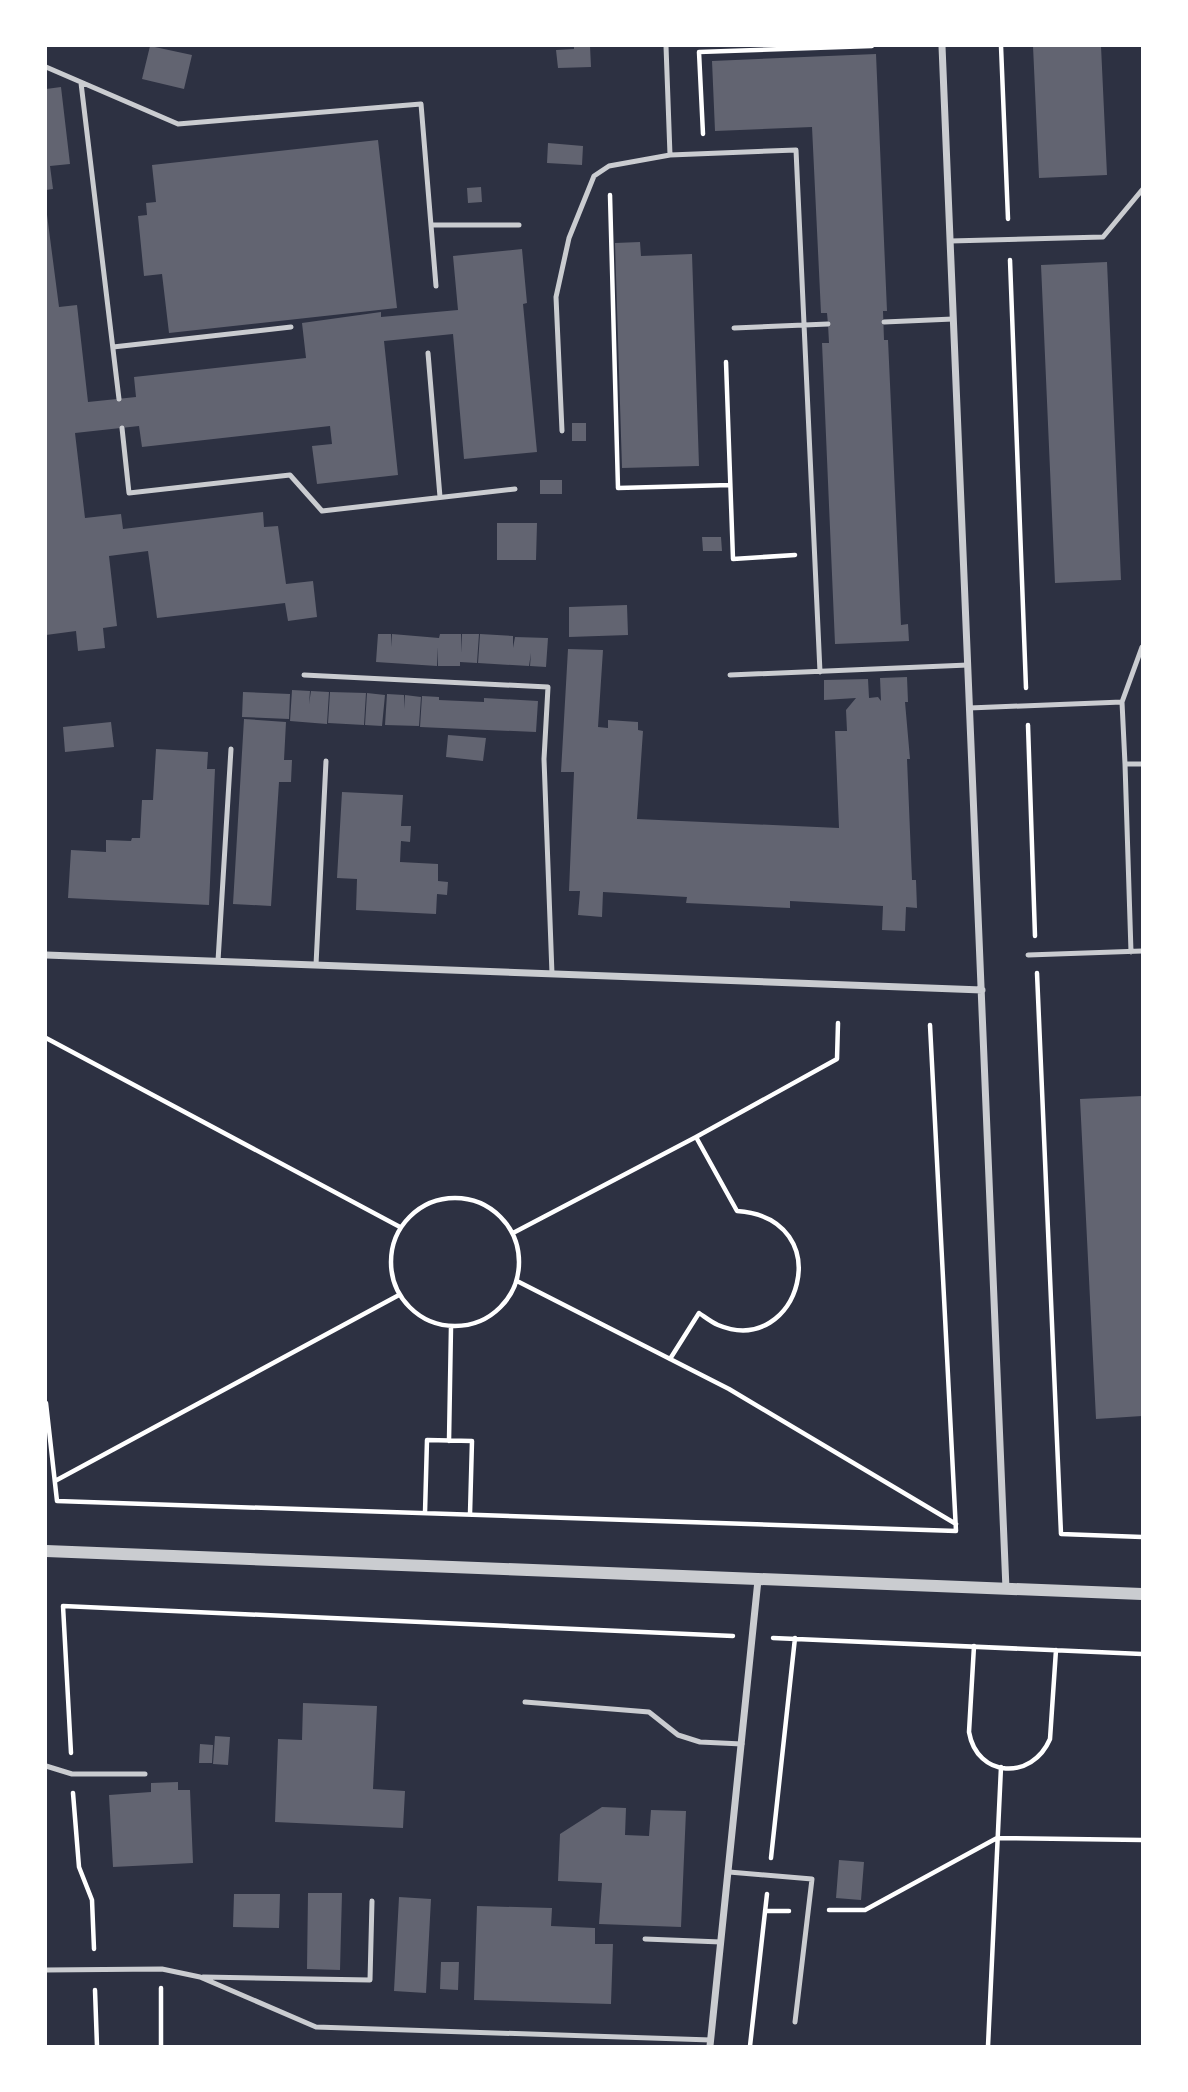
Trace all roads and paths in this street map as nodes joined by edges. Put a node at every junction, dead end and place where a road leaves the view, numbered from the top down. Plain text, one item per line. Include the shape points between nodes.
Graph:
1 (666, 46) edge
2 (872, 46) edge
3 (942, 46) edge
4 (1001, 46) edge
5 (46, 67) edge
6 (81, 83) junction
7 (704, 154) junction
8 (670, 155) junction
9 (609, 166) junction
10 (1143, 190) edge
11 (431, 225) junction
12 (519, 225) dead end
13 (1009, 239) junction
14 (950, 241) junction
15 (436, 286) dead end
16 (953, 319) junction
17 (884, 322) dead end
18 (828, 324) dead end
19 (804, 326) junction
20 (291, 327) dead end
21 (734, 328) dead end
22 (113, 347) junction
23 (428, 353) dead end
24 (726, 362) dead end
25 (119, 399) dead end
26 (122, 428) dead end
27 (562, 431) dead end
28 (730, 485) junction
29 (515, 489) dead end
30 (440, 498) junction
31 (815, 554) junction
32 (1143, 647) edge
33 (968, 666) junction
34 (820, 672) junction
35 (304, 675) dead end
36 (730, 675) dead end
37 (1122, 702) junction
38 (1027, 705) junction
39 (970, 708) junction
40 (231, 749) dead end
41 (326, 761) dead end
42 (1125, 764) junction
43 (1143, 764) edge
44 (1143, 951) edge
45 (1131, 952) junction
46 (1036, 954) junction
47 (46, 955) edge
48 (1028, 955) dead end
49 (218, 961) junction
50 (316, 965) junction
51 (552, 974) junction
52 (982, 990) junction
53 (838, 1023) dead end
54 (930, 1025) dead end
55 (46, 1038) edge
56 (696, 1137) junction
57 (400, 1227) junction
58 (513, 1233) junction
59 (517, 1281) junction
60 (399, 1295) junction
61 (451, 1327) junction
62 (670, 1359) junction
63 (46, 1403) edge
64 (449, 1441) junction
65 (55, 1481) junction
66 (425, 1513) junction
67 (470, 1514) junction
68 (956, 1524) junction
69 (1143, 1537) edge
70 (46, 1551) edge
71 (758, 1580) junction
72 (1006, 1589) junction
73 (1143, 1594) edge
74 (753, 1637) junction
75 (795, 1639) junction
76 (974, 1646) junction
77 (1056, 1650) junction
78 (1143, 1654) edge
79 (525, 1702) dead end
80 (742, 1744) junction
81 (46, 1766) edge
82 (1000, 1767) junction
83 (72, 1774) junction
84 (145, 1774) dead end
85 (997, 1839) junction
86 (1143, 1840) edge
87 (729, 1872) junction
88 (769, 1875) junction
89 (372, 1901) dead end
90 (809, 1910) junction
91 (645, 1939) dead end
92 (721, 1942) junction
93 (162, 1969) junction
94 (46, 1970) edge
95 (94, 1970) junction
96 (200, 1977) junction
97 (795, 2022) dead end
98 (710, 2043) edge
99 (97, 2046) edge
100 (161, 2046) edge
101 (750, 2046) edge
102 (988, 2046) edge

1 - 8 lane
2 - 7 path via 699,52
3 - 14 street
4 - 13 path
5 - 6 lane
6 - 11 lane via 178,124 421,104
6 - 22 lane
7 - 8 lane
7 - 19 lane via 796,150
8 - 9 lane
9 - 27 lane via 594,176 569,238 556,297
9 - 28 path via 618,488
10 - 13 lane via 1103,237
11 - 12 lane
11 - 15 lane
13 - 14 lane
13 - 38 path
14 - 16 street
16 - 17 lane
16 - 33 street
18 - 19 lane
19 - 21 lane
19 - 31 lane
20 - 22 lane
22 - 25 lane
23 - 30 lane
24 - 28 path
26 - 30 lane via 129,493 290,475 322,511
28 - 31 path via 733,559
29 - 30 lane
31 - 34 lane
32 - 37 lane
33 - 34 lane
33 - 39 street
34 - 36 lane
35 - 51 lane via 548,687 544,760
37 - 38 lane
37 - 42 lane
38 - 39 lane
38 - 46 path
39 - 52 street
40 - 49 lane
41 - 50 lane
42 - 43 lane
42 - 45 lane
44 - 45 lane
45 - 46 lane
46 - 48 lane
46 - 69 path via 1061,1534
47 - 49 street
49 - 50 street
50 - 51 street
51 - 52 street
52 - 72 street
53 - 56 path via 837,1059
54 - 68 path
55 - 57 path
56 - 58 path
56 - 62 path via 737,1211 772,1220 787,1233 796,1250 797,1289 788,1307 756,1328 717,1325 699,1313
57 - 58 path via 425,1205 457,1197 489,1206
57 - 60 path via 390,1268
58 - 59 path via 519,1253
59 - 61 path via 504,1305 489,1317
59 - 62 path
60 - 61 path via 421,1317
60 - 65 path
61 - 64 path
62 - 68 path
63 - 65 path
64 - 66 path via 427,1440
64 - 67 path via 472,1441
65 - 66 path via 57,1501
66 - 67 path
67 - 68 path via 956,1531
70 - 71 street
71 - 72 street
71 - 74 street
72 - 73 street
74 - 75 path
74 - 80 street
74 - 83 path via 63,1606
75 - 76 path
75 - 88 path
76 - 77 path
76 - 82 path via 971,1742 984,1760
77 - 78 path
77 - 82 path via 1050,1739 1045,1751 1024,1767
79 - 80 lane via 649,1712 678,1735 700,1742
80 - 87 street
81 - 83 lane
82 - 85 path
83 - 84 lane
83 - 95 path via 79,1867 92,1900
85 - 86 path
85 - 90 path via 865,1910
85 - 102 path
87 - 88 lane
87 - 92 street
88 - 90 lane via 811,1879
88 - 101 path
89 - 96 lane via 370,1980
90 - 97 lane
91 - 92 lane
92 - 98 street
93 - 95 lane
93 - 96 lane
93 - 100 path
94 - 95 lane
95 - 99 path
96 - 98 lane via 316,2027

